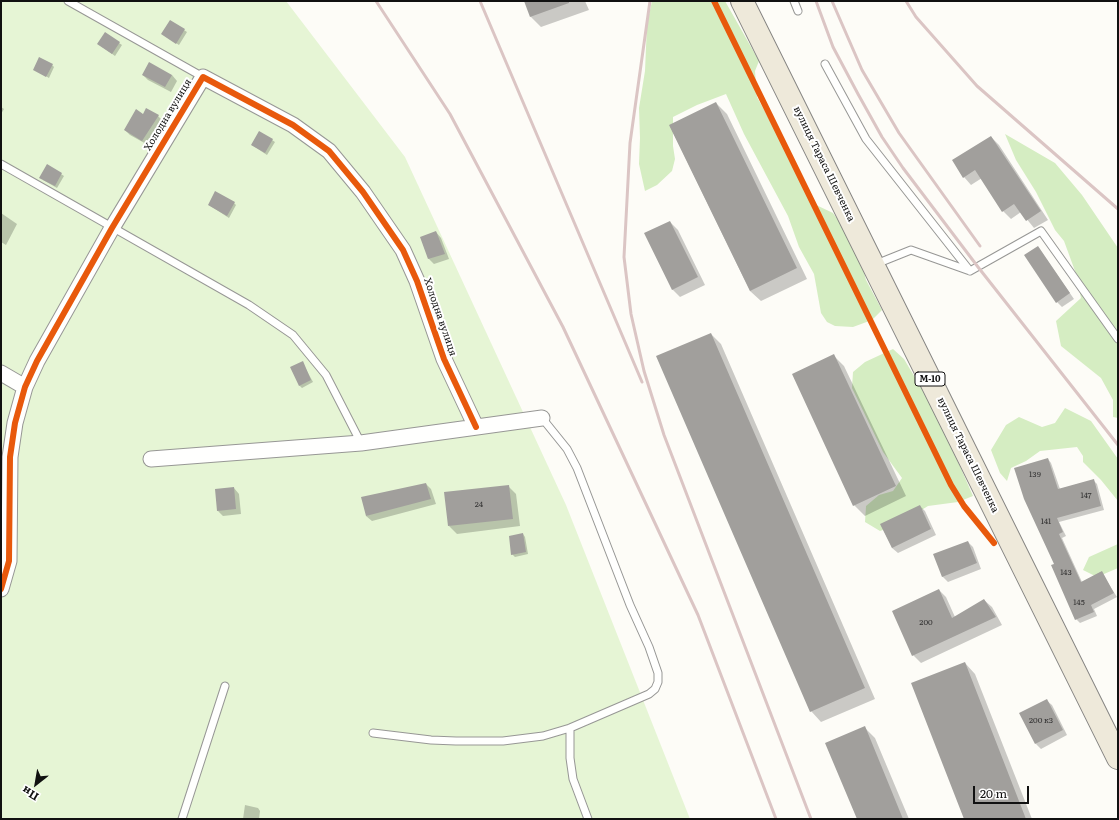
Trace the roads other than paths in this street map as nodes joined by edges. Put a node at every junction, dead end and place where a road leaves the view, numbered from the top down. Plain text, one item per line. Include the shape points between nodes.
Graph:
1 (68, 1) edge
2 (742, 1) edge
3 (794, 1) edge
4 (798, 11) dead end
5 (825, 64) dead end
6 (203, 77) junction
7 (1, 164) edge
8 (112, 228) junction
9 (874, 265) junction
10 (970, 271) junction
11 (1118, 339) edge
12 (1, 373) edge
13 (25, 387) junction
14 (542, 418) joint
15 (476, 427) junction
16 (361, 443) junction
17 (151, 459) dead end
18 (6, 531) edge
19 (1, 589) edge
20 (225, 686) dead end
21 (570, 728) junction
22 (373, 733) dead end
23 (1118, 758) edge
24 (182, 819) edge
25 (588, 819) edge

1 - 6 lane
2 - 9 main road, вулиця Тараса Шевченка / М-10
3 - 4 lane
5 - 10 lane via 866,139
6 - 8 street, Холодна вулиця
6 - 15 street, Холодна вулиця via 293,125 329,151 363,192 403,250 417,281 444,360
7 - 8 lane
8 - 13 street, Холодна вулиця
8 - 16 lane via 249,305 293,335 326,375
9 - 10 lane via 911,250
9 - 23 main road, вулиця Тараса Шевченка / М-10
10 - 11 lane via 1041,231
12 - 13 street
13 - 18 street, Холодна вулиця via 15,424 10,457
14 - 15 street
14 - 21 lane via 567,449 577,468 658,673 655,689 649,694
15 - 16 street
16 - 17 street
18 - 19 street, Холодна вулиця via 9,561
20 - 24 lane
21 - 22 lane via 544,736 503,741 431,740
21 - 25 lane via 573,779

